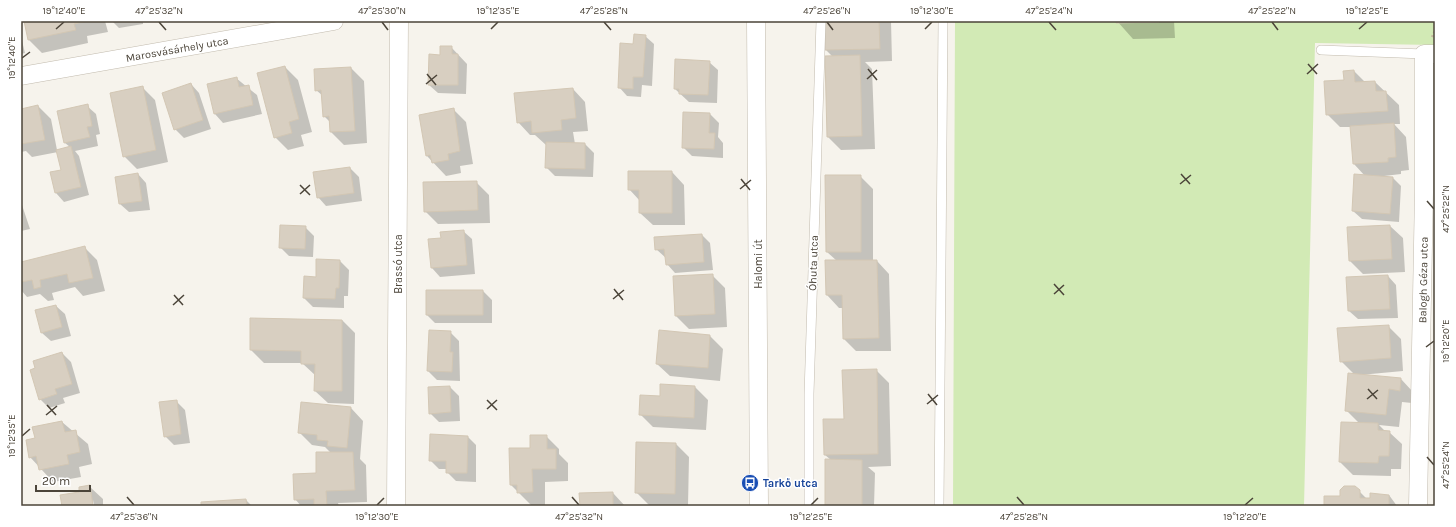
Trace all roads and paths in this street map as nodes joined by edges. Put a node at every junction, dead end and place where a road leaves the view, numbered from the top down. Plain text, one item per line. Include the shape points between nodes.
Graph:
1 (334, 21) edge
2 (399, 21) edge
3 (756, 21) edge
4 (821, 21) edge
5 (943, 21) edge
6 (1321, 50) dead end
7 (1430, 54) edge
8 (21, 76) edge
9 (1430, 192) edge
10 (1428, 392) edge
11 (396, 506) edge
12 (759, 506) edge
13 (809, 506) edge
14 (940, 506) edge
15 (1418, 506) edge

1 - 8 street, Marosvásárhely utca
2 - 11 street, Brassó utca
3 - 12 street, Halomi út
4 - 13 lane, Óhuta utca
5 - 14 lane
6 - 7 lane
7 - 9 street, Balogh Géza utca
9 - 10 street, Balogh Géza utca
10 - 15 street, Balogh Géza utca

